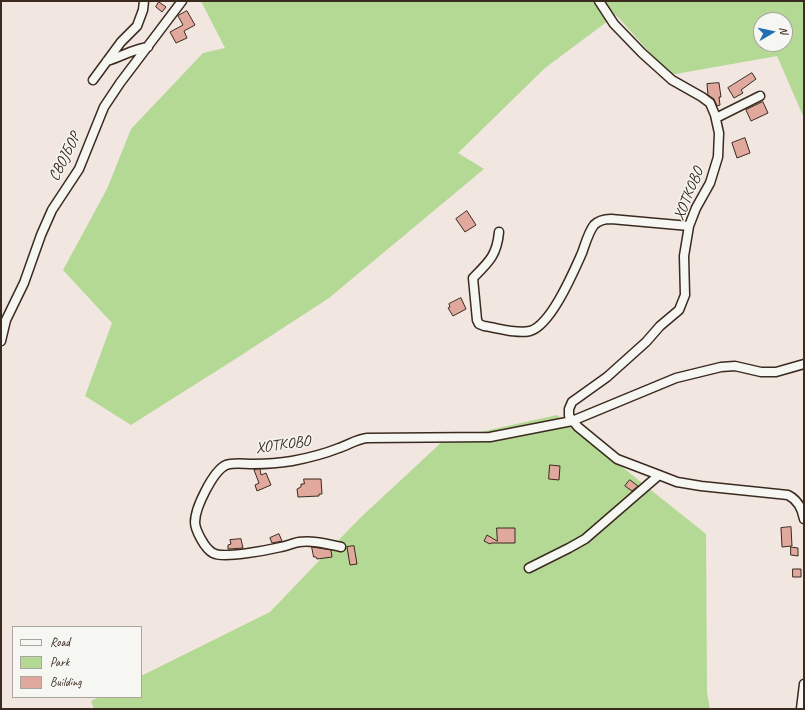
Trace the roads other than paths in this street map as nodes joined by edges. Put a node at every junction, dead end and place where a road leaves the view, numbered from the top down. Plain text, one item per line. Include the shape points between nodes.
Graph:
1 (144, 1) edge
2 (182, 1) edge
3 (599, 1) edge
4 (148, 47) junction
5 (107, 61) junction
6 (93, 80) dead end
7 (760, 96) dead end
8 (716, 118) junction
9 (689, 226) junction
10 (499, 232) dead end
11 (1, 341) edge
12 (804, 364) edge
13 (572, 421) junction
14 (659, 475) junction
15 (804, 519) edge
16 (341, 547) dead end
17 (529, 568) dead end
18 (804, 684) edge
19 (801, 709) edge

1 - 5 street via 137,26
2 - 4 street, СВОЈБОР
3 - 8 street, ХОТКОВО via 614,24 642,53 672,80 710,103
4 - 5 street via 137,48
4 - 11 street, СВОЈБОР via 104,107 79,169 52,210 6,320
5 - 6 street
7 - 8 street
8 - 9 street, ХОТКОВО via 719,133 718,157 710,183
9 - 10 street via 611,219 598,222 591,231 572,278 547,319 539,326 524,332 480,325 477,320 473,278 494,253 498,245
9 - 13 street, ХОТКОВО via 684,256 685,295 679,310 607,377 572,402 568,408
12 - 13 street, ХОТКОВО via 776,372 761,372 735,366 721,367 676,378
13 - 14 street via 617,458
13 - 16 street, ХОТКОВО via 490,437 359,438 334,450 291,461 228,464 216,472 197,512 195,522 198,532 212,553 219,555 232,555 299,542 319,542
14 - 15 street via 677,482 701,486 788,495 799,504
14 - 17 street via 585,539
18 - 19 street

